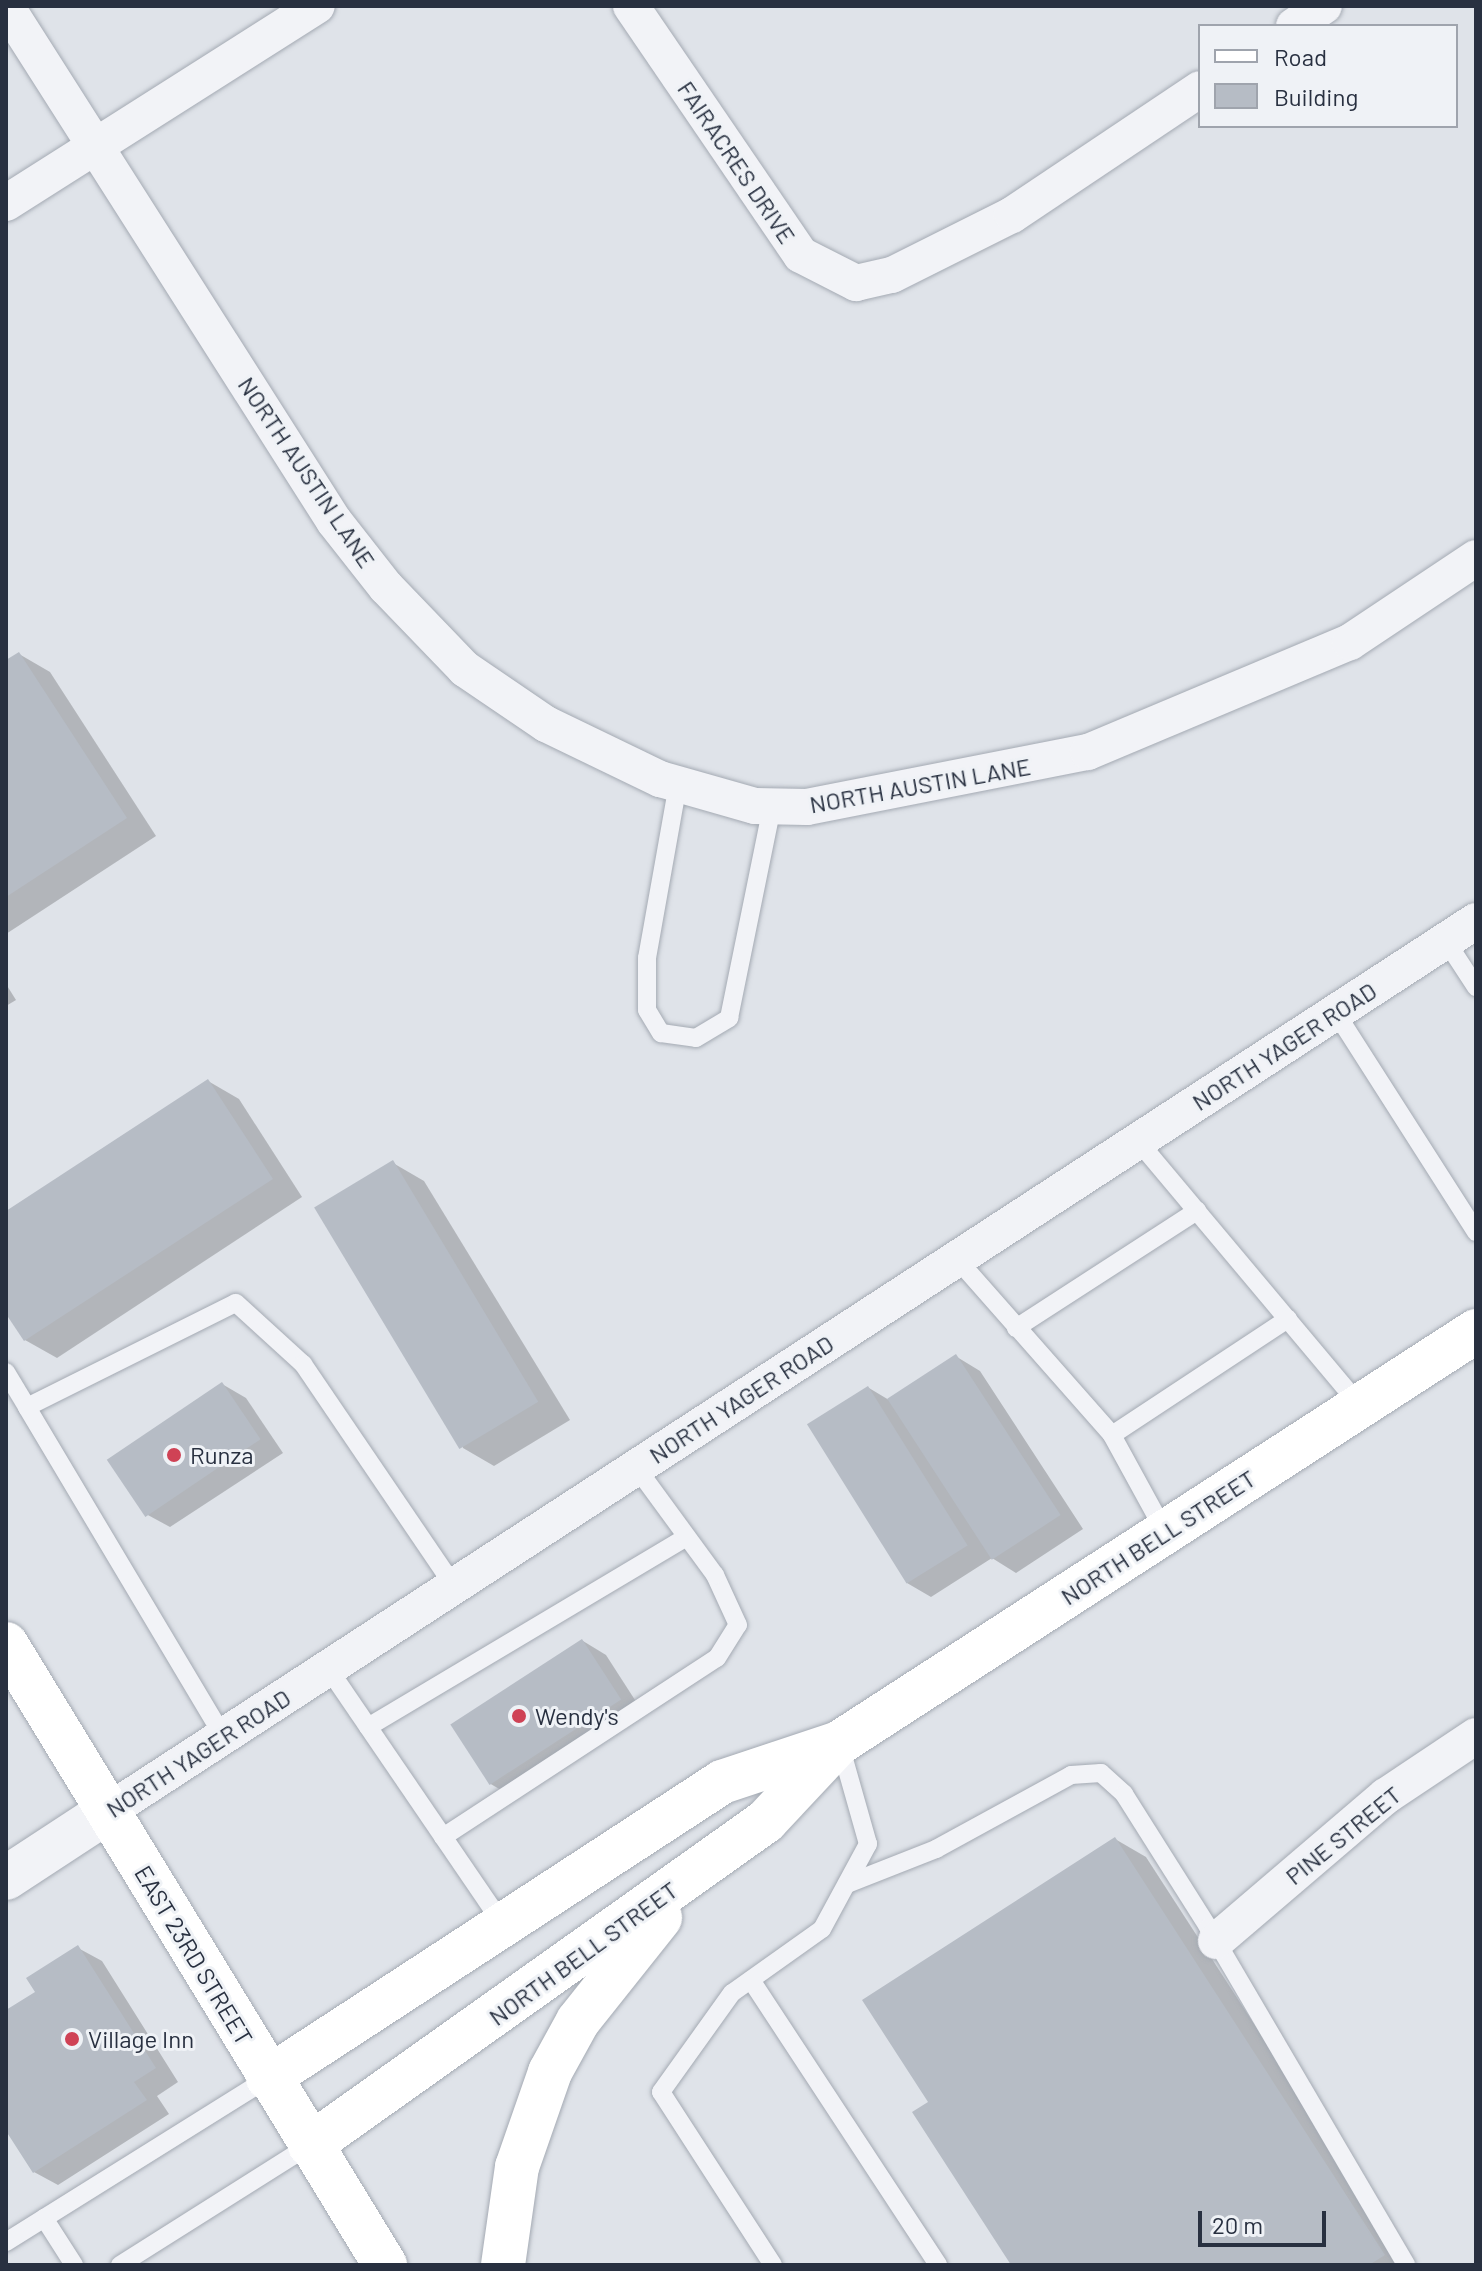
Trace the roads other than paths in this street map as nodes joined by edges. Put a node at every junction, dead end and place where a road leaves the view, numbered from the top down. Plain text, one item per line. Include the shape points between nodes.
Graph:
1 (6, 6) edge
2 (317, 6) edge
3 (631, 6) edge
4 (1324, 6) edge
5 (1297, 24) edge
6 (1198, 90) edge
7 (94, 144) junction
8 (6, 203) edge
9 (1476, 558) edge
10 (678, 784) junction
11 (772, 806) junction
12 (1461, 931) edge
13 (1476, 987) edge
14 (1336, 1013) junction
15 (1138, 1141) junction
16 (1197, 1211) junction
17 (1476, 1232) edge
18 (957, 1259) junction
19 (1288, 1319) junction
20 (1016, 1328) junction
21 (1476, 1331) edge
22 (6, 1372) edge
23 (1360, 1406) junction
24 (27, 1407) junction
25 (1112, 1435) junction
26 (636, 1467) junction
27 (1165, 1532) junction
28 (687, 1537) junction
29 (454, 1586) junction
30 (6, 1644) edge
31 (328, 1668) junction
32 (368, 1727) junction
33 (223, 1736) junction
34 (1476, 1736) edge
35 (839, 1743) junction
36 (107, 1812) junction
37 (443, 1837) junction
38 (700, 1869) junction
39 (6, 1878) edge
40 (847, 1884) junction
41 (503, 1925) junction
42 (1216, 1941) junction
43 (751, 1980) junction
44 (268, 2078) junction
45 (310, 2145) junction
46 (44, 2218) junction
47 (6, 2242) edge
48 (74, 2265) edge
49 (120, 2265) edge
50 (385, 2265) edge
51 (503, 2265) edge
52 (773, 2265) edge
53 (938, 2265) edge
54 (1406, 2265) edge

1 - 7 street, NORTH AUSTIN LANE
2 - 7 street
3 - 6 street, FAIRACRES DRIVE via 801,255 856,283 892,275 1012,215
4 - 5 street
7 - 8 street
7 - 10 street, NORTH AUSTIN LANE via 334,521 386,587 465,669 546,724
9 - 11 street, NORTH AUSTIN LANE via 1350,642 1088,752 807,807
10 - 11 street, NORTH AUSTIN LANE
10 - 11 lane via 647,958 647,1010 661,1033 696,1038 729,1018
12 - 13 lane
12 - 14 street, NORTH YAGER ROAD
14 - 15 street, NORTH YAGER ROAD
14 - 17 lane
15 - 16 lane
15 - 18 street, NORTH YAGER ROAD
16 - 19 lane
16 - 20 lane
18 - 20 lane
18 - 26 street, NORTH YAGER ROAD
19 - 23 lane
19 - 25 lane
20 - 25 lane
21 - 23 main road, NORTH BELL STREET
22 - 24 lane
23 - 27 main road, NORTH BELL STREET
24 - 29 lane via 236,1303 303,1364
24 - 33 lane
25 - 27 lane
26 - 28 lane
26 - 29 street, NORTH YAGER ROAD
27 - 35 main road, NORTH BELL STREET
28 - 32 lane
28 - 37 lane via 738,1625 717,1658
29 - 31 street, NORTH YAGER ROAD
30 - 36 main road, EAST 23RD STREET
31 - 32 lane
31 - 33 street, NORTH YAGER ROAD
32 - 37 lane
33 - 36 street, NORTH YAGER ROAD
34 - 42 street, PINE STREET via 1386,1796
35 - 38 main road, NORTH BELL STREET via 766,1821
35 - 40 lane via 868,1844
35 - 41 main road, NORTH BELL STREET via 722,1782
36 - 39 street, NORTH YAGER ROAD
36 - 44 main road, EAST 23RD STREET
37 - 41 lane
38 - 45 main road, NORTH BELL STREET
38 - 51 main road via 578,2021 550,2072 517,2167
40 - 42 lane via 936,1849 1071,1775 1101,1773 1124,1794
40 - 43 lane via 822,1929
41 - 44 main road, NORTH BELL STREET
42 - 54 lane
43 - 52 lane via 732,1993 661,2092
43 - 53 lane
44 - 45 main road, EAST 23RD STREET
44 - 46 lane
45 - 49 lane
45 - 50 main road, EAST 23RD STREET
46 - 47 lane
46 - 48 lane

